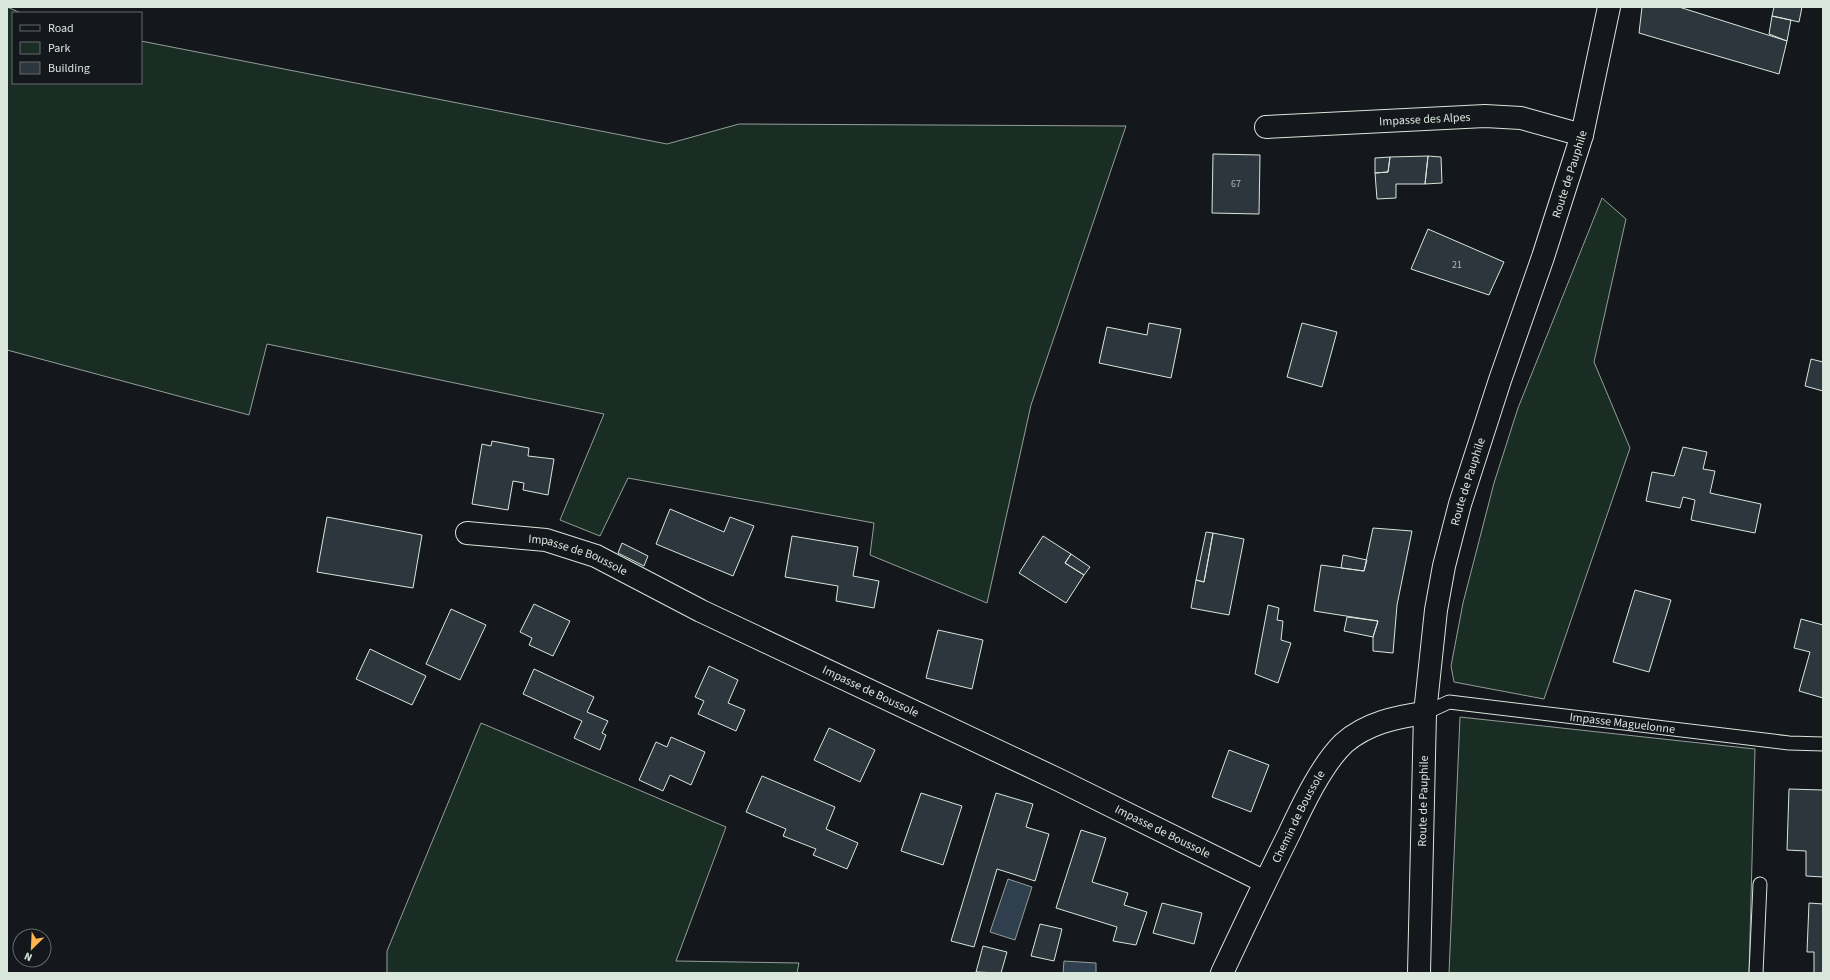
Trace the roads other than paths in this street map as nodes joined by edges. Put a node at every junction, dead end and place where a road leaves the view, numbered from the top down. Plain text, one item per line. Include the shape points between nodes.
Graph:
1 (1609, 7) edge
2 (1266, 127) dead end
3 (1582, 135) junction
4 (467, 534) dead end
5 (1425, 713) junction
6 (1823, 744) edge
7 (1265, 882) junction
8 (1760, 884) dead end
9 (1222, 973) edge
10 (1419, 973) edge
11 (1756, 973) edge

1 - 3 street, Route de Pauphile
2 - 3 street, Impasse des Alpes via 1485,116 1521,118
3 - 5 street, Route de Pauphile via 1460,504 1436,610
4 - 7 street, Impasse de Boussole via 546,540 596,556 701,611 1059,780
5 - 6 lane, Impasse Maguelonne via 1449,702 1789,743
5 - 7 street, Chemin de Boussole via 1386,720 1362,731 1344,744 1304,803
5 - 10 street, Route de Pauphile
7 - 9 street, Chemin de Boussole
8 - 11 lane

